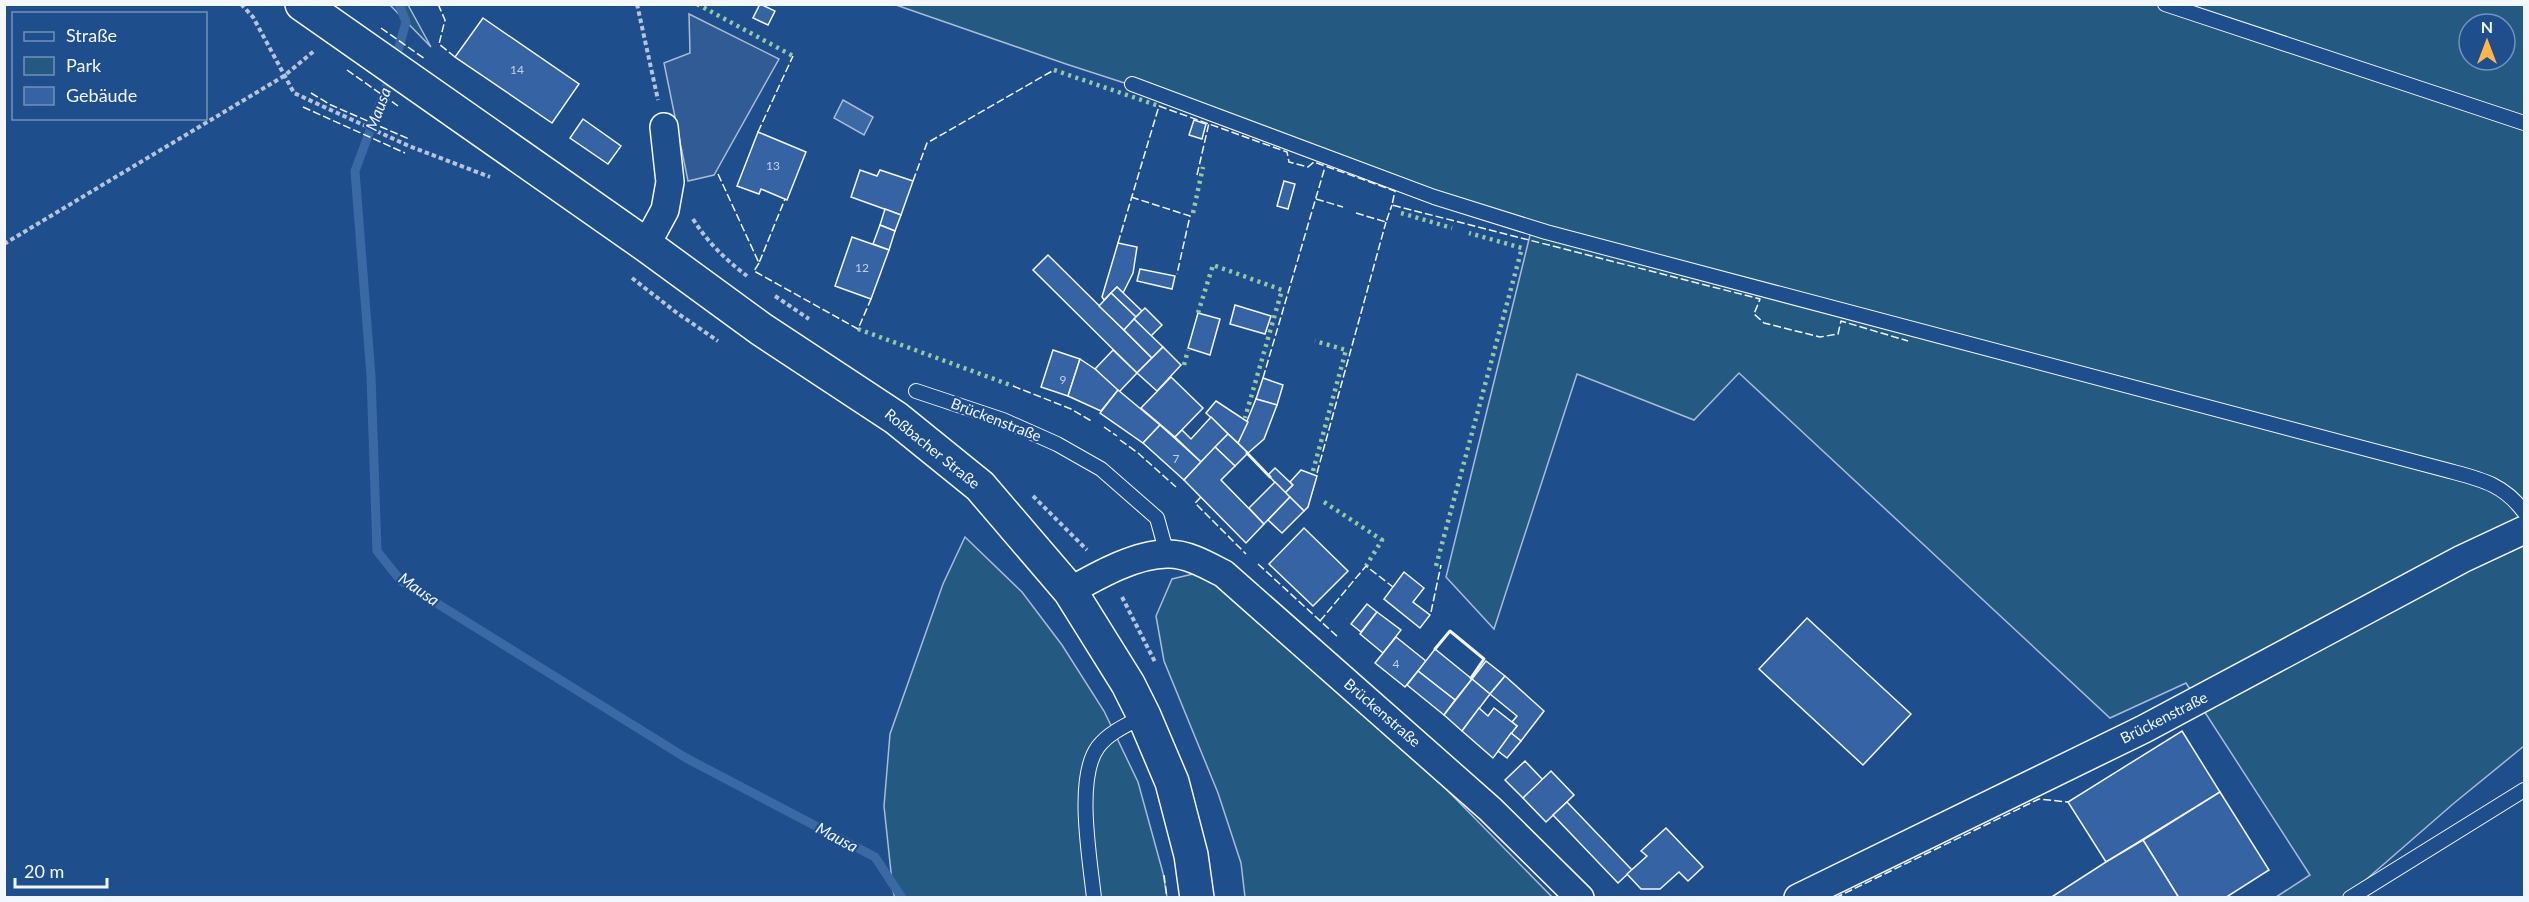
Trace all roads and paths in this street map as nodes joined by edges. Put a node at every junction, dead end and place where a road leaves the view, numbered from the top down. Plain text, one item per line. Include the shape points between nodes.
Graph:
1 (241, 4) edge
2 (303, 4) edge
3 (637, 4) edge
4 (2165, 4) edge
5 (333, 27) junction
6 (284, 76) junction
7 (1132, 84) dead end
8 (2524, 123) edge
9 (664, 127) joint
10 (500, 181) dead end
11 (670, 182) junction
12 (4, 244) edge
13 (646, 245) junction
14 (625, 272) dead end
15 (750, 278) dead end
16 (720, 342) dead end
17 (916, 391) dead end
18 (2524, 512) edge
19 (2524, 530) edge
20 (1167, 554) junction
21 (1070, 591) junction
22 (1144, 716) junction
23 (2524, 790) edge
24 (1094, 897) edge
25 (1197, 897) edge
26 (1580, 897) edge
27 (1798, 897) edge
28 (2350, 897) edge

1 - 6 path via 254,17
2 - 5 main road, Roßbacher Straße
3 - 9 path
4 - 8 lane
5 - 6 path via 314,51
5 - 13 main road, Roßbacher Straße
6 - 10 path via 294,93 305,99 409,146
6 - 12 path
7 - 18 lane via 1434,198 1546,232 2468,476 2513,497
9 - 11 street
11 - 13 street via 665,210
11 - 15 path via 705,238
13 - 21 main road, Roßbacher Straße via 761,329 896,418 980,486
14 - 16 path
17 - 20 lane, Brückenstraße via 1003,420 1101,469 1157,518
19 - 27 street, Brückenstraße via 2462,559 2144,729
20 - 21 street, Brückenstraße via 1107,570
20 - 26 street, Brückenstraße via 1199,561 1224,574 1481,801
21 - 22 main road, Roßbacher Straße
22 - 24 lane via 1099,745 1090,760 1086,817
22 - 25 main road, Roßbacher Straße via 1173,782
23 - 28 lane

